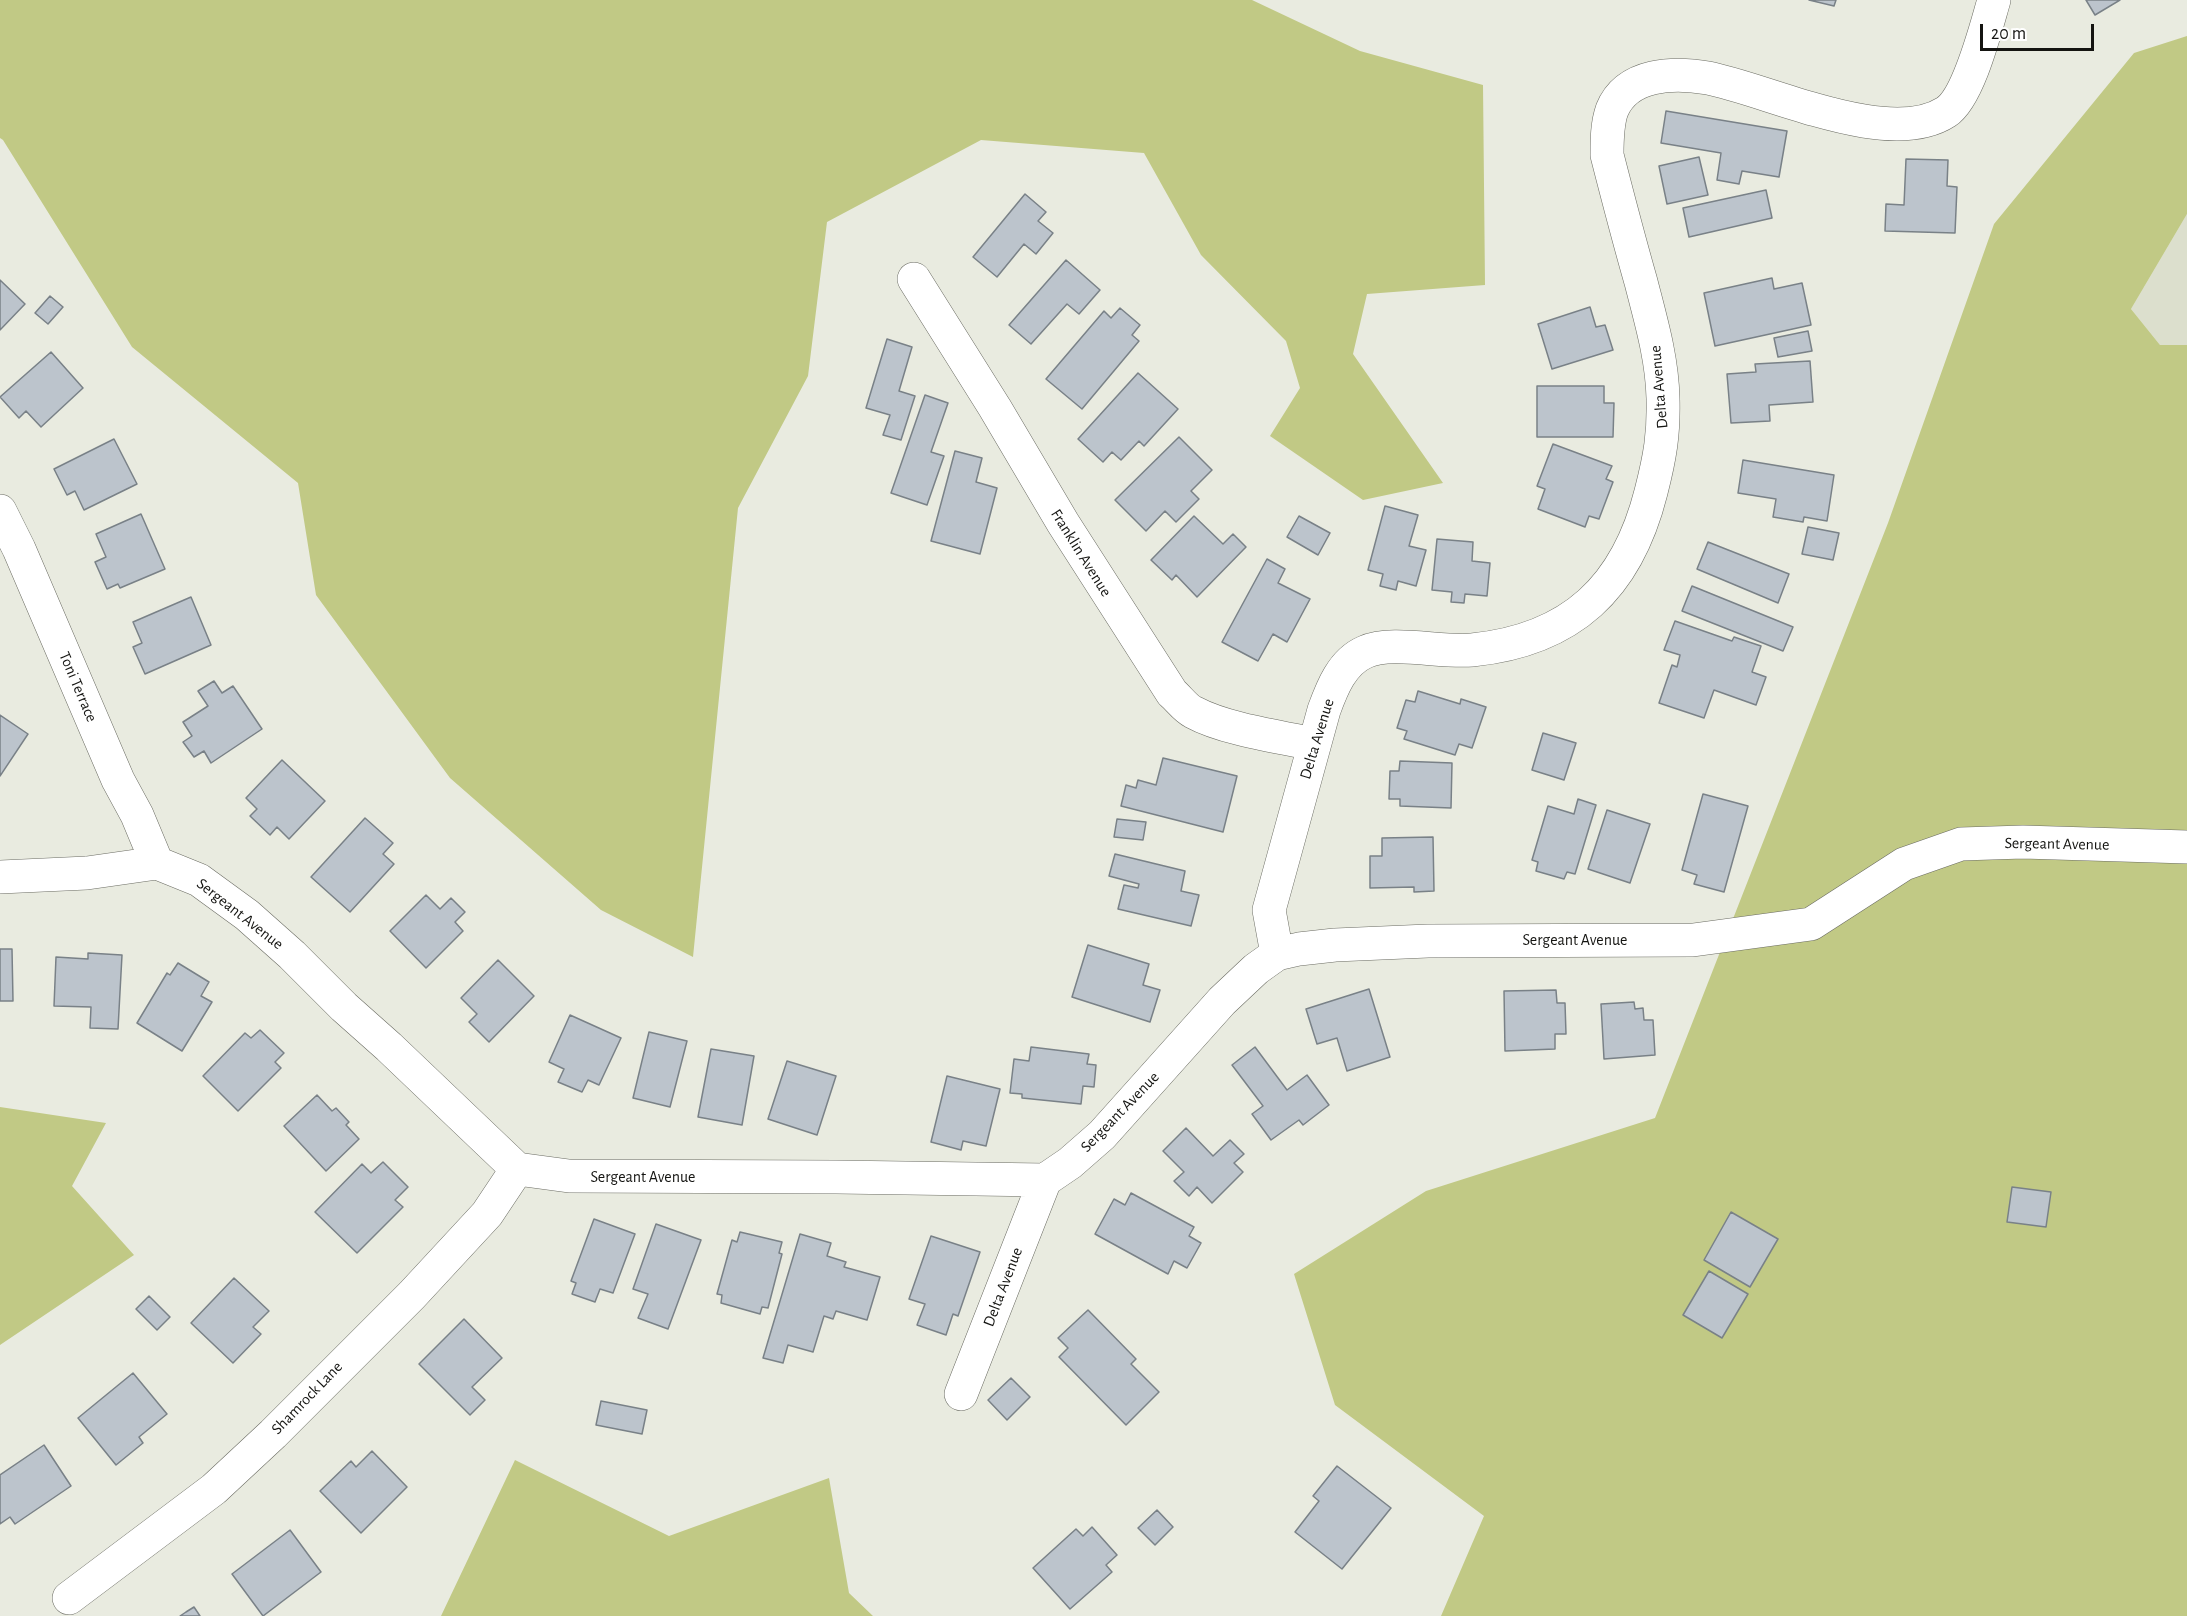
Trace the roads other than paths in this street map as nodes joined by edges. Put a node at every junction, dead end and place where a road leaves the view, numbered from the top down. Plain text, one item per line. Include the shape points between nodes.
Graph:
1 (1994, 0) edge
2 (914, 279) dead end
3 (0, 511) edge
4 (1314, 744) junction
5 (2187, 847) edge
6 (158, 862) junction
7 (0, 877) edge
8 (1277, 954) junction
9 (517, 1169) junction
10 (1045, 1180) junction
11 (961, 1394) dead end
12 (69, 1598) dead end

1 - 4 street, Delta Avenue via 1964,89 1948,111 1923,122 1899,125 1855,118 1708,78 1667,74 1639,82 1624,92 1612,110 1607,155 1653,329 1663,396 1664,436 1638,537 1610,583 1588,605 1547,632 1523,642 1491,648 1460,651 1390,646 1365,652 1334,682
2 - 4 street, Franklin Avenue via 1172,693 1192,711 1216,721
3 - 6 street, Toni Terrace
4 - 8 street, Delta Avenue via 1269,910
5 - 8 street, Sergeant Avenue via 1960,844 1904,864 1811,924 1693,940 1428,941 1335,945
6 - 7 street via 87,873
6 - 9 street, Sergeant Avenue via 199,880 247,915
8 - 10 street, Sergeant Avenue via 1222,1001 1102,1135
9 - 10 street, Sergeant Avenue via 569,1176
9 - 12 street, Shamrock Lane via 487,1214 273,1434 214,1489
10 - 11 street, Delta Avenue

